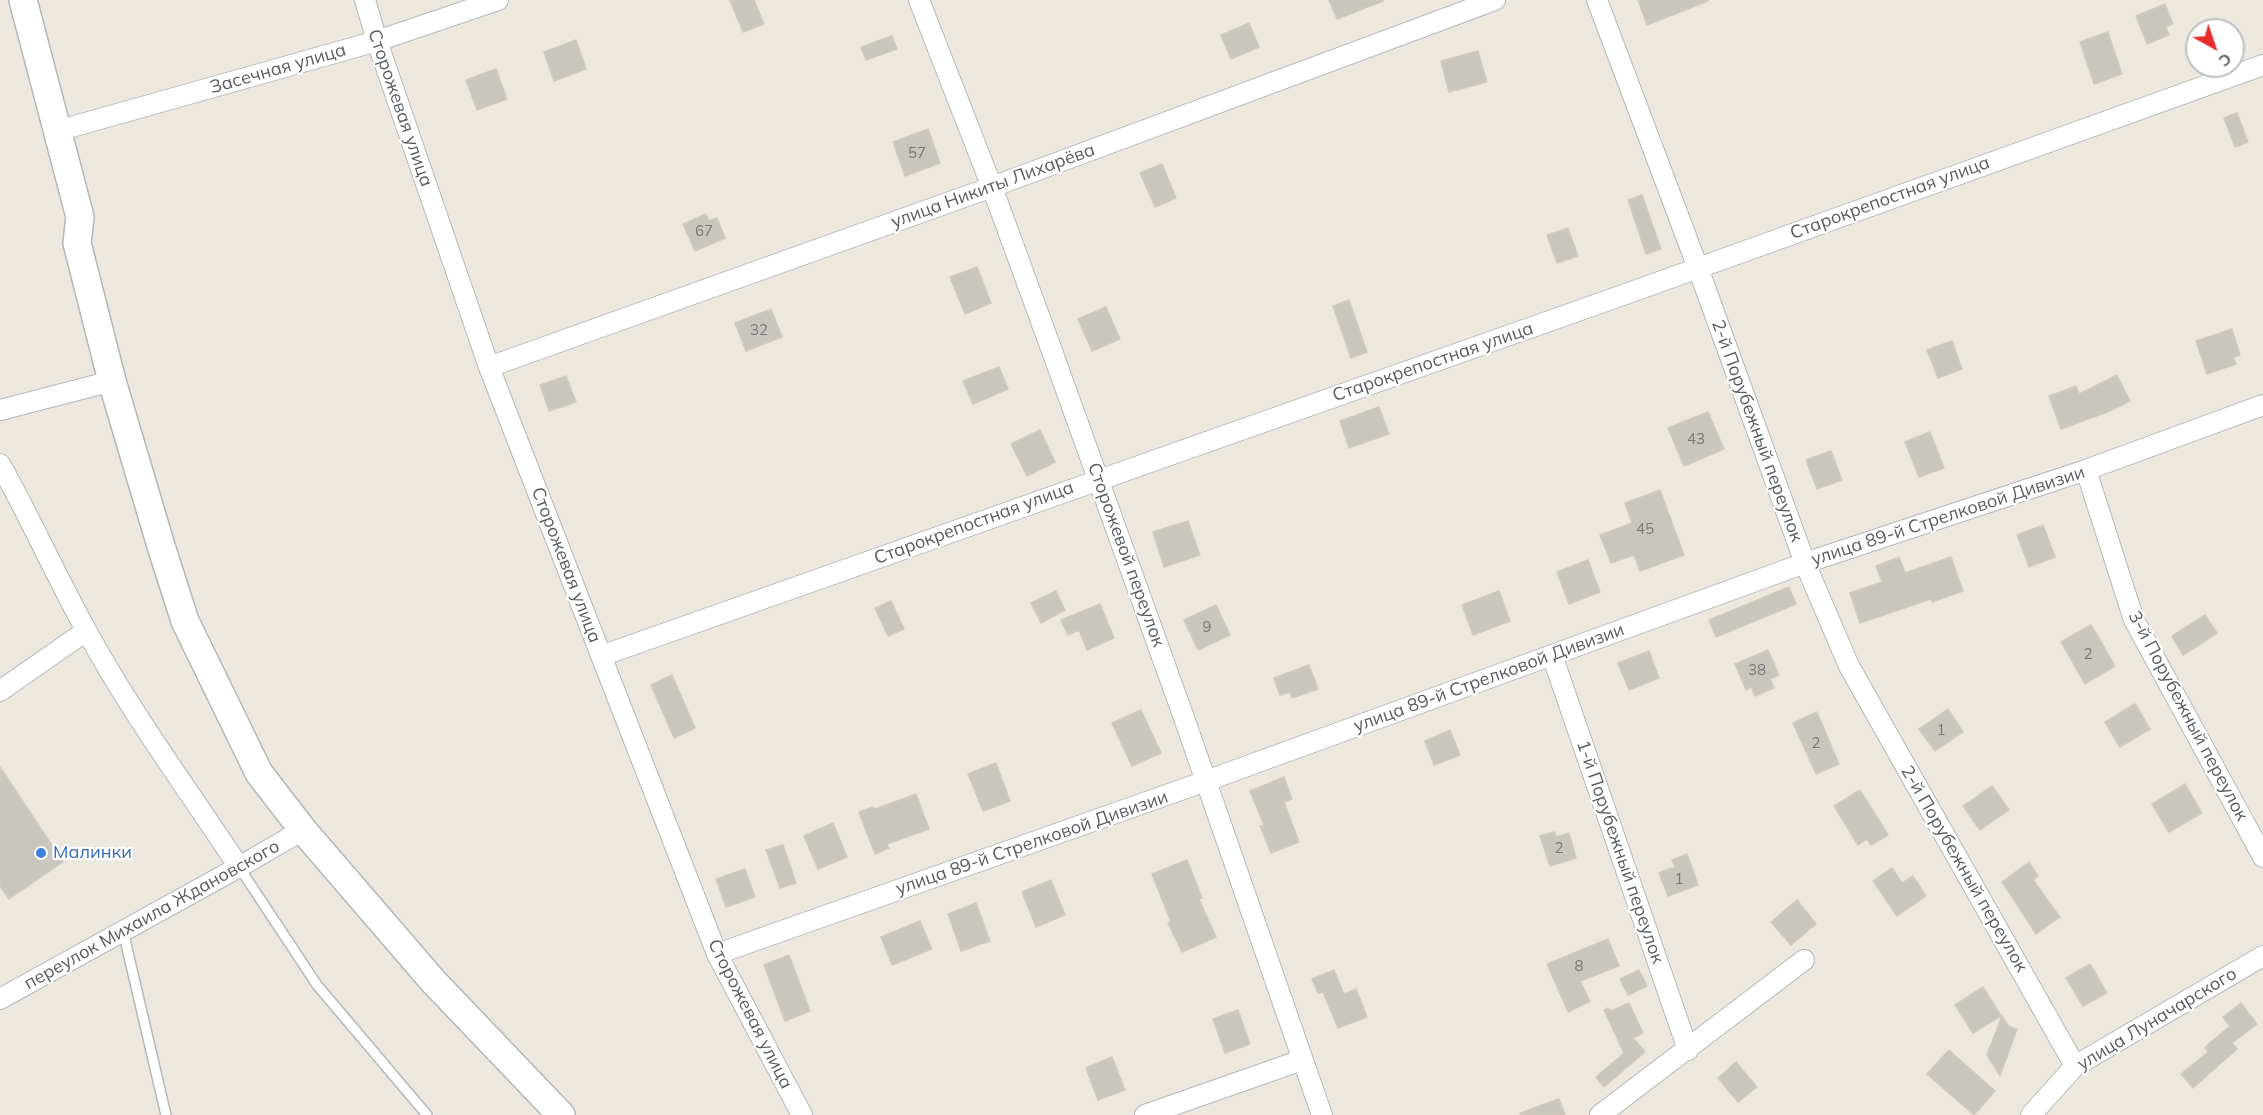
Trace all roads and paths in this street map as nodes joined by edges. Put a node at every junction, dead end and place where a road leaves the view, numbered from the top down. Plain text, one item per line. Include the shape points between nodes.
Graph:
1 (4, 0) edge
2 (22, 0) edge
3 (365, 0) edge
4 (498, 0) edge
5 (919, 0) edge
6 (1495, 0) edge
7 (1597, 0) edge
8 (377, 41) junction
9 (2263, 65) edge
10 (57, 131) junction
11 (992, 187) junction
12 (77, 243) junction
13 (1698, 268) junction
14 (489, 366) junction
15 (112, 381) junction
16 (2263, 405) edge
17 (0, 410) edge
18 (0, 465) edge
19 (2086, 470) junction
20 (1098, 479) junction
21 (1805, 563) junction
22 (86, 631) junction
23 (1552, 655) junction
24 (601, 656) junction
25 (0, 691) edge
26 (1206, 781) junction
27 (303, 830) junction
28 (2263, 857) edge
29 (239, 867) junction
30 (123, 931) junction
31 (717, 954) junction
32 (2263, 956) edge
33 (1804, 960) dead end
34 (0, 999) edge
35 (1688, 1050) junction
36 (1302, 1060) junction
37 (2075, 1066) junction
38 (166, 1115) edge
39 (427, 1115) edge
40 (561, 1115) edge
41 (802, 1115) edge
42 (1145, 1115) edge
43 (1322, 1115) edge
44 (1600, 1115) edge
45 (2031, 1115) edge

1 - 12 main road via 62,223
2 - 10 main road
3 - 8 street, Сторожевая улица
4 - 8 street, Засечная улица
5 - 11 street, Сторожевой переулок
6 - 11 street, улица Никиты Лихарёва
7 - 13 street, 2-й Порубежный переулок
8 - 10 street, Засечная улица
8 - 14 street, Сторожевая улица
9 - 13 street, Старокрепостная улица
10 - 12 main road via 80,217
11 - 14 street, улица Никиты Лихарёва
11 - 20 street, Сторожевой переулок
12 - 15 main road
13 - 20 street, Старокрепостная улица
13 - 21 street, 2-й Порубежный переулок
14 - 24 street, Сторожевая улица
15 - 17 street
15 - 27 main road via 185,621 259,773
16 - 19 street, улица 89-й Стрелковой Дивизии
18 - 22 street
19 - 21 street, улица 89-й Стрелковой Дивизии
19 - 28 street, 3-й Порубежный переулок via 2134,620
20 - 24 street, Старокрепостная улица
20 - 26 street, Сторожевой переулок
21 - 23 street, улица 89-й Стрелковой Дивизии
21 - 37 street, 2-й Порубежный переулок via 1849,666
22 - 25 street
22 - 29 street
23 - 26 street, улица 89-й Стрелковой Дивизии
23 - 35 street, 1-й Порубежный переулок
24 - 31 street, Сторожевая улица
26 - 31 street, улица 89-й Стрелковой Дивизии
26 - 36 street, Сторожевой переулок
27 - 29 street, переулок Михаила Ждановского
27 - 40 main road via 433,981
29 - 30 street, переулок Михаила Ждановского
29 - 39 lane via 317,985
30 - 34 street, переулок Михаила Ждановского
30 - 38 lane
31 - 41 street, Сторожевая улица
32 - 37 street, улица Луначарского
33 - 35 street
35 - 44 street
36 - 42 street
36 - 43 street, Сторожевой переулок
37 - 45 street, улица Луначарского

